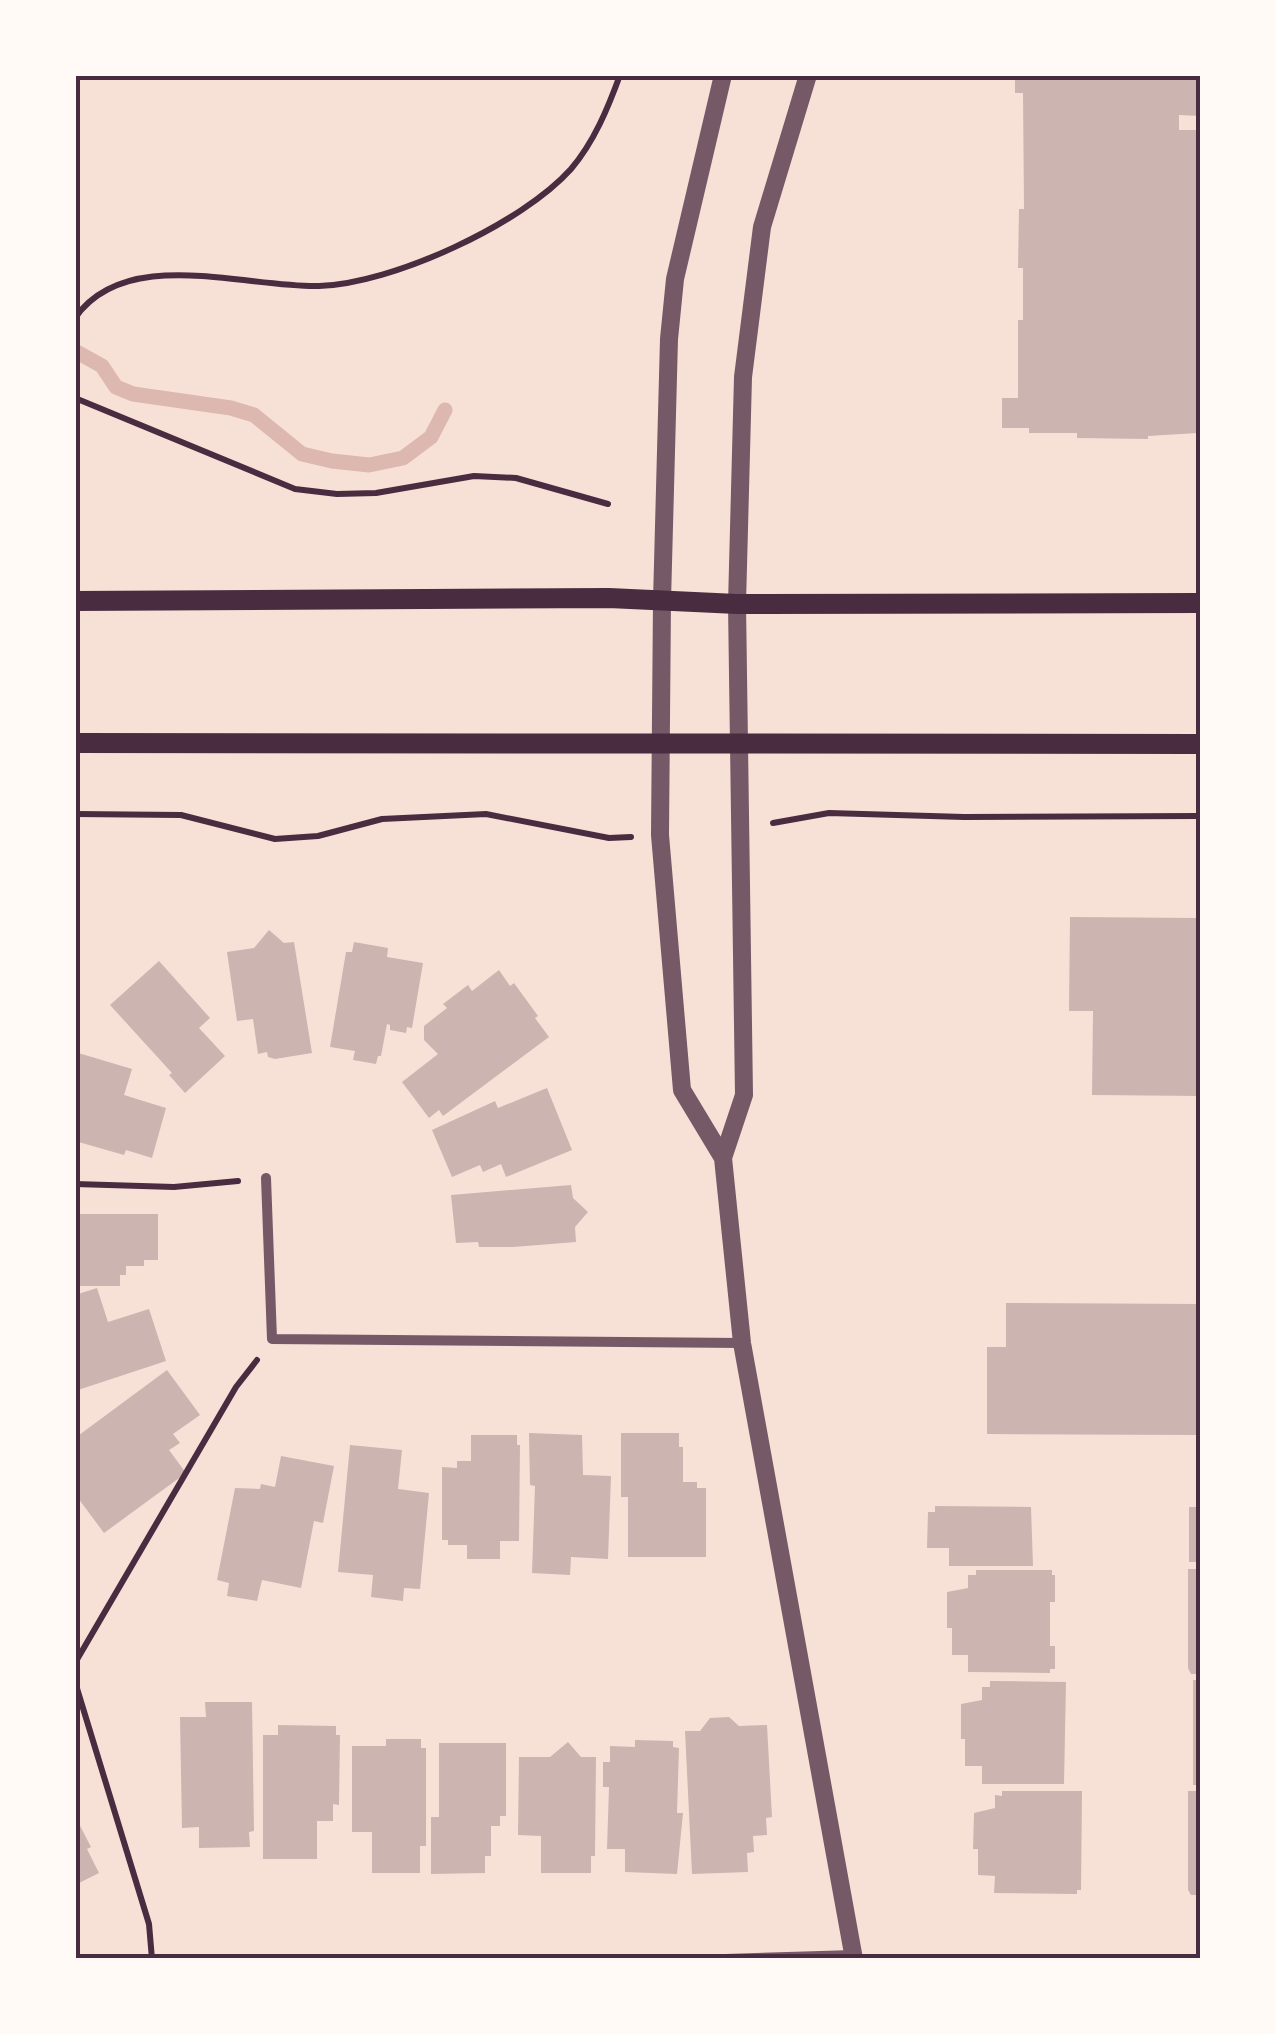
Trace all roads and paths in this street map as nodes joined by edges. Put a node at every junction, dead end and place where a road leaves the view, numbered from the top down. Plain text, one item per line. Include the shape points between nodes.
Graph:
1 (620, 75) edge
2 (722, 75) edge
3 (808, 75) edge
4 (75, 318) edge
5 (75, 398) edge
6 (608, 504) dead end
7 (75, 601) edge
8 (662, 602) junction
9 (1200, 603) edge
10 (737, 604) junction
11 (75, 743) edge
12 (661, 744) junction
13 (738, 744) junction
14 (1200, 744) edge
15 (723, 1158) junction
16 (266, 1178) joint
17 (75, 1184) edge
18 (272, 1339) junction
19 (742, 1343) junction
20 (75, 1663) edge
21 (75, 1682) edge
22 (854, 1957) edge
23 (152, 1959) edge
24 (725, 1959) edge

1 - 4 path via 591,141 570,170 532,202 446,250 392,272 324,286 153,276 102,291
2 - 8 street via 675,279
3 - 10 street via 762,227 750,310
5 - 6 path via 295,490 376,493 474,476 516,478
7 - 8 main road
8 - 10 main road
8 - 12 street
9 - 10 main road
10 - 13 street
11 - 12 main road
12 - 13 main road
12 - 15 street via 660,836 682,1090
13 - 14 main road
13 - 15 street via 744,1094
15 - 19 street
16 - 17 path via 174,1187
16 - 18 street
18 - 19 street
18 - 20 path via 236,1387
19 - 22 street
21 - 23 path via 149,1924
22 - 24 street

